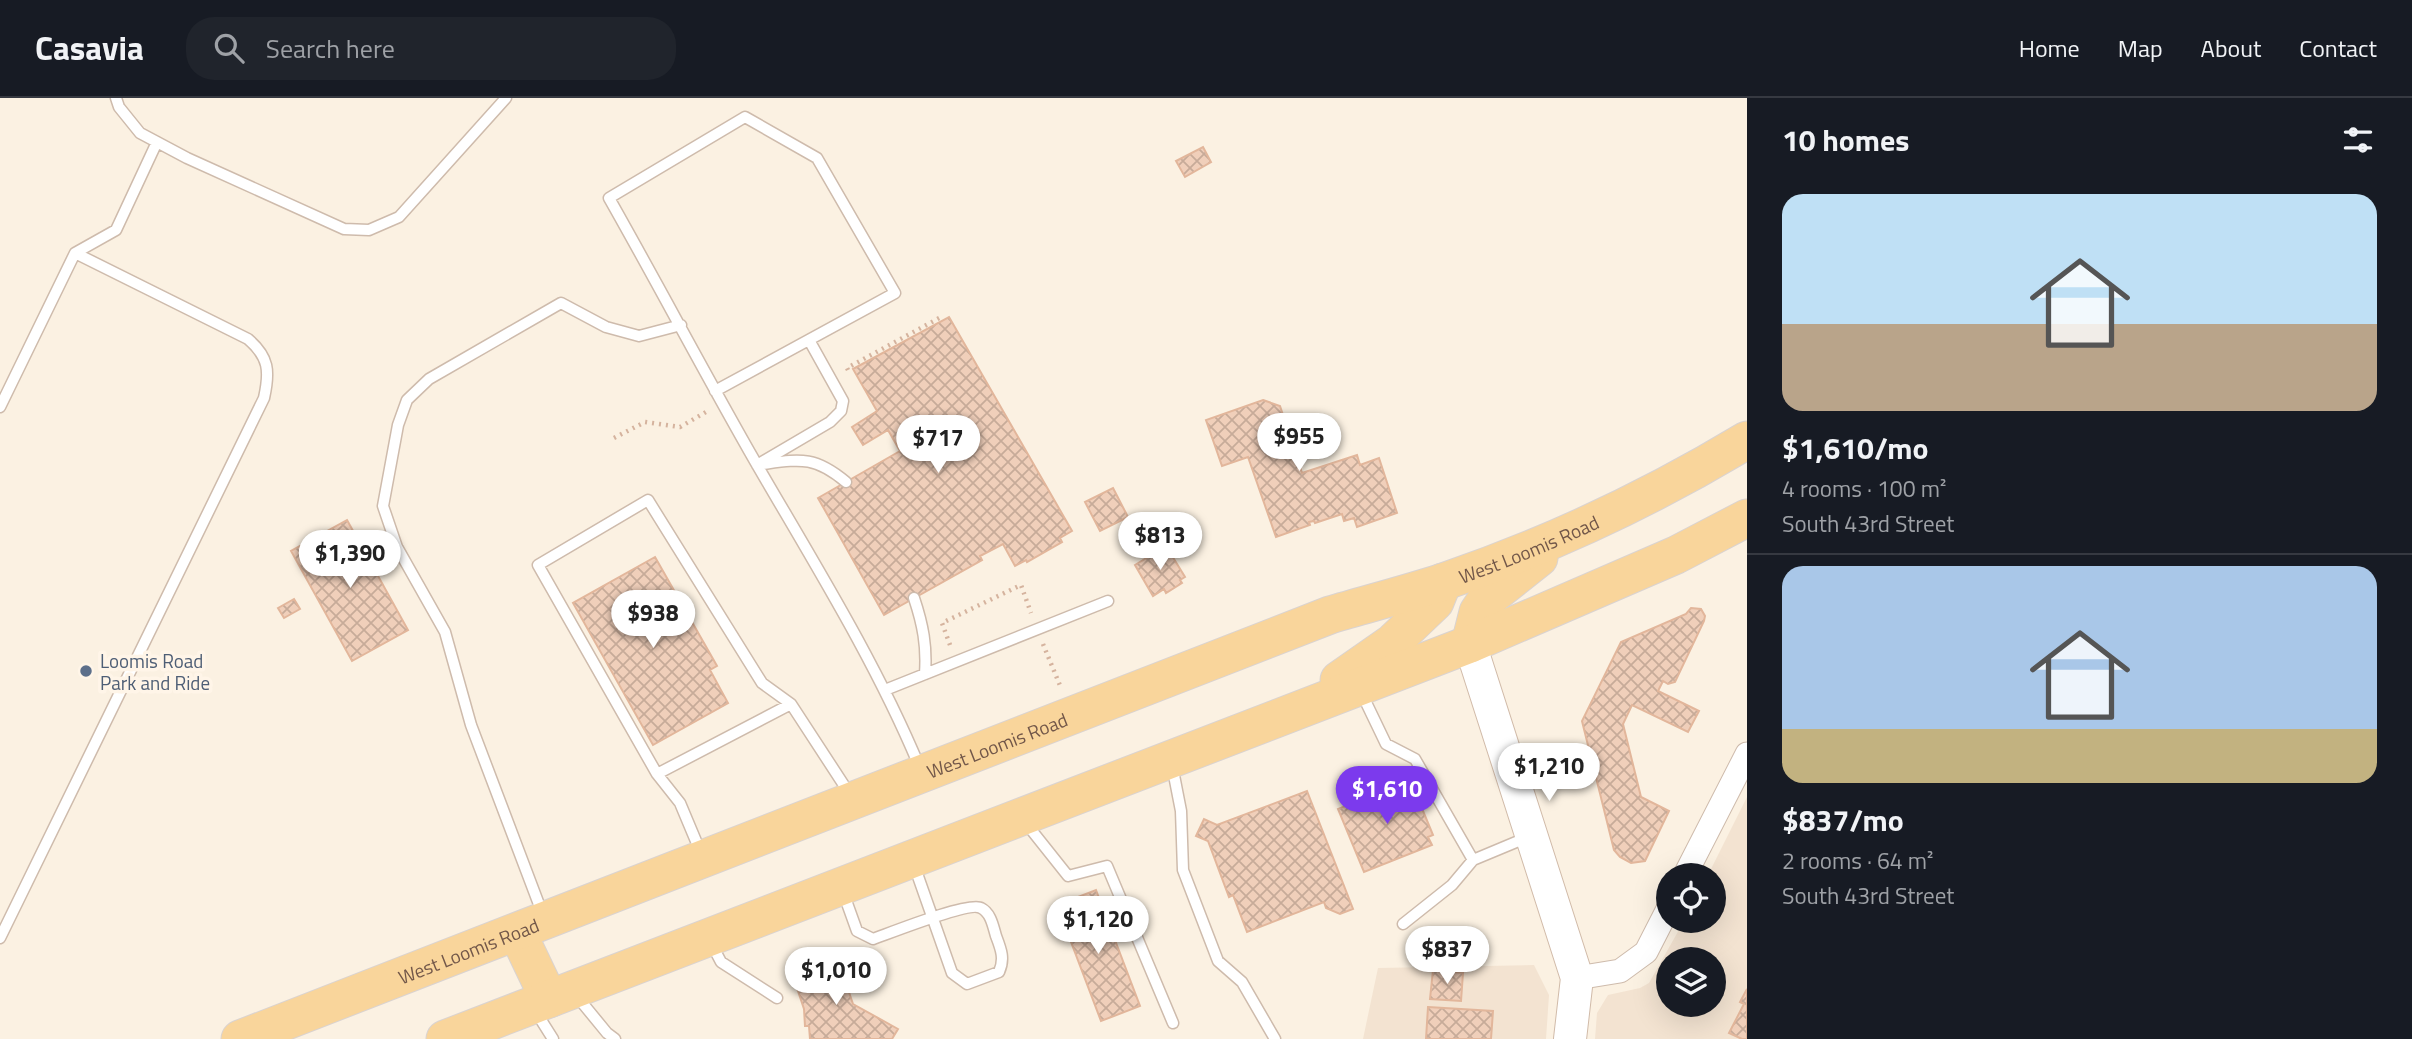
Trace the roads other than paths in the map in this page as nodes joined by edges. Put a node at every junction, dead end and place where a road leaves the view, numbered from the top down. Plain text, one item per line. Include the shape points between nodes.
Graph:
1 (116, 98) edge
2 (506, 98) edge
3 (157, 142) junction
4 (75, 253) junction
5 (681, 325) junction
6 (809, 340) junction
7 (716, 391) junction
8 (0, 407) edge
9 (1747, 440) edge
10 (757, 465) junction
11 (846, 482) dead end
12 (1747, 518) edge
13 (1589, 523) junction
14 (1443, 582) junction
15 (914, 598) dead end
16 (1108, 601) dead end
17 (1471, 644) junction
18 (925, 674) junction
19 (1358, 687) junction
20 (886, 690) junction
21 (791, 704) junction
22 (1287, 715) junction
23 (1747, 754) edge
24 (1170, 760) junction
25 (657, 774) junction
26 (922, 774) junction
27 (854, 801) junction
28 (1021, 817) junction
29 (1532, 836) junction
30 (704, 859) junction
31 (912, 859) junction
32 (1474, 860) junction
33 (1691, 863) edge
34 (841, 887) junction
35 (933, 918) junction
36 (1403, 924) dead end
37 (531, 927) junction
38 (1656, 932) edge
39 (0, 938) edge
40 (708, 938) junction
41 (1577, 978) junction
42 (551, 998) junction
43 (777, 998) dead end
44 (1173, 1023) dead end
45 (240, 1039) edge
46 (445, 1039) edge
47 (553, 1039) edge
48 (615, 1039) edge
49 (1275, 1039) edge
50 (1570, 1039) edge

1 - 3 lane via 140,133
2 - 3 lane via 399,217 369,230 344,229
3 - 4 lane via 116,230
4 - 8 lane
4 - 39 lane via 248,339 261,350 268,382
5 - 6 lane via 609,198 745,117 817,158 895,293
5 - 7 lane
5 - 37 lane via 639,336 606,327 561,303 429,379 407,400 398,425 383,506 397,547 445,632
6 - 7 lane
6 - 10 lane via 843,401 841,411
7 - 10 lane
9 - 13 main road, West Loomis Road via 1689,475
10 - 11 lane via 799,459 828,467
10 - 20 lane
12 - 17 main road via 1675,555
13 - 14 main road, West Loomis Road
13 - 17 main road via 1486,600 1478,612
14 - 22 main road via 1435,602 1392,643
14 - 26 main road, West Loomis Road via 1330,615
15 - 18 lane via 924,627
16 - 18 lane
17 - 19 main road
17 - 29 main road
18 - 20 lane
19 - 22 main road
19 - 32 lane via 1386,744 1415,759
20 - 26 lane
21 - 25 lane
21 - 25 lane via 762,683 648,500 538,565
21 - 27 lane
22 - 24 main road
23 - 33 street
24 - 28 main road
24 - 49 lane via 1181,811 1183,870 1217,961 1242,982
25 - 30 lane via 680,803
26 - 27 main road, West Loomis Road
27 - 30 main road, West Loomis Road
28 - 31 main road
28 - 44 lane via 1068,876 1107,866
29 - 32 lane
29 - 41 main road
30 - 37 main road, West Loomis Road
31 - 34 main road
31 - 35 lane
32 - 36 lane via 1452,885
34 - 35 lane via 857,931 873,939
34 - 40 main road
35 - 35 lane via 958,979 967,984 999,972 1002,953 982,908 974,905
37 - 42 main road
37 - 45 main road, West Loomis Road
38 - 41 street via 1646,952 1620,971
40 - 42 main road
40 - 43 lane via 721,962
41 - 50 main road
42 - 46 main road
42 - 47 lane
42 - 48 lane

